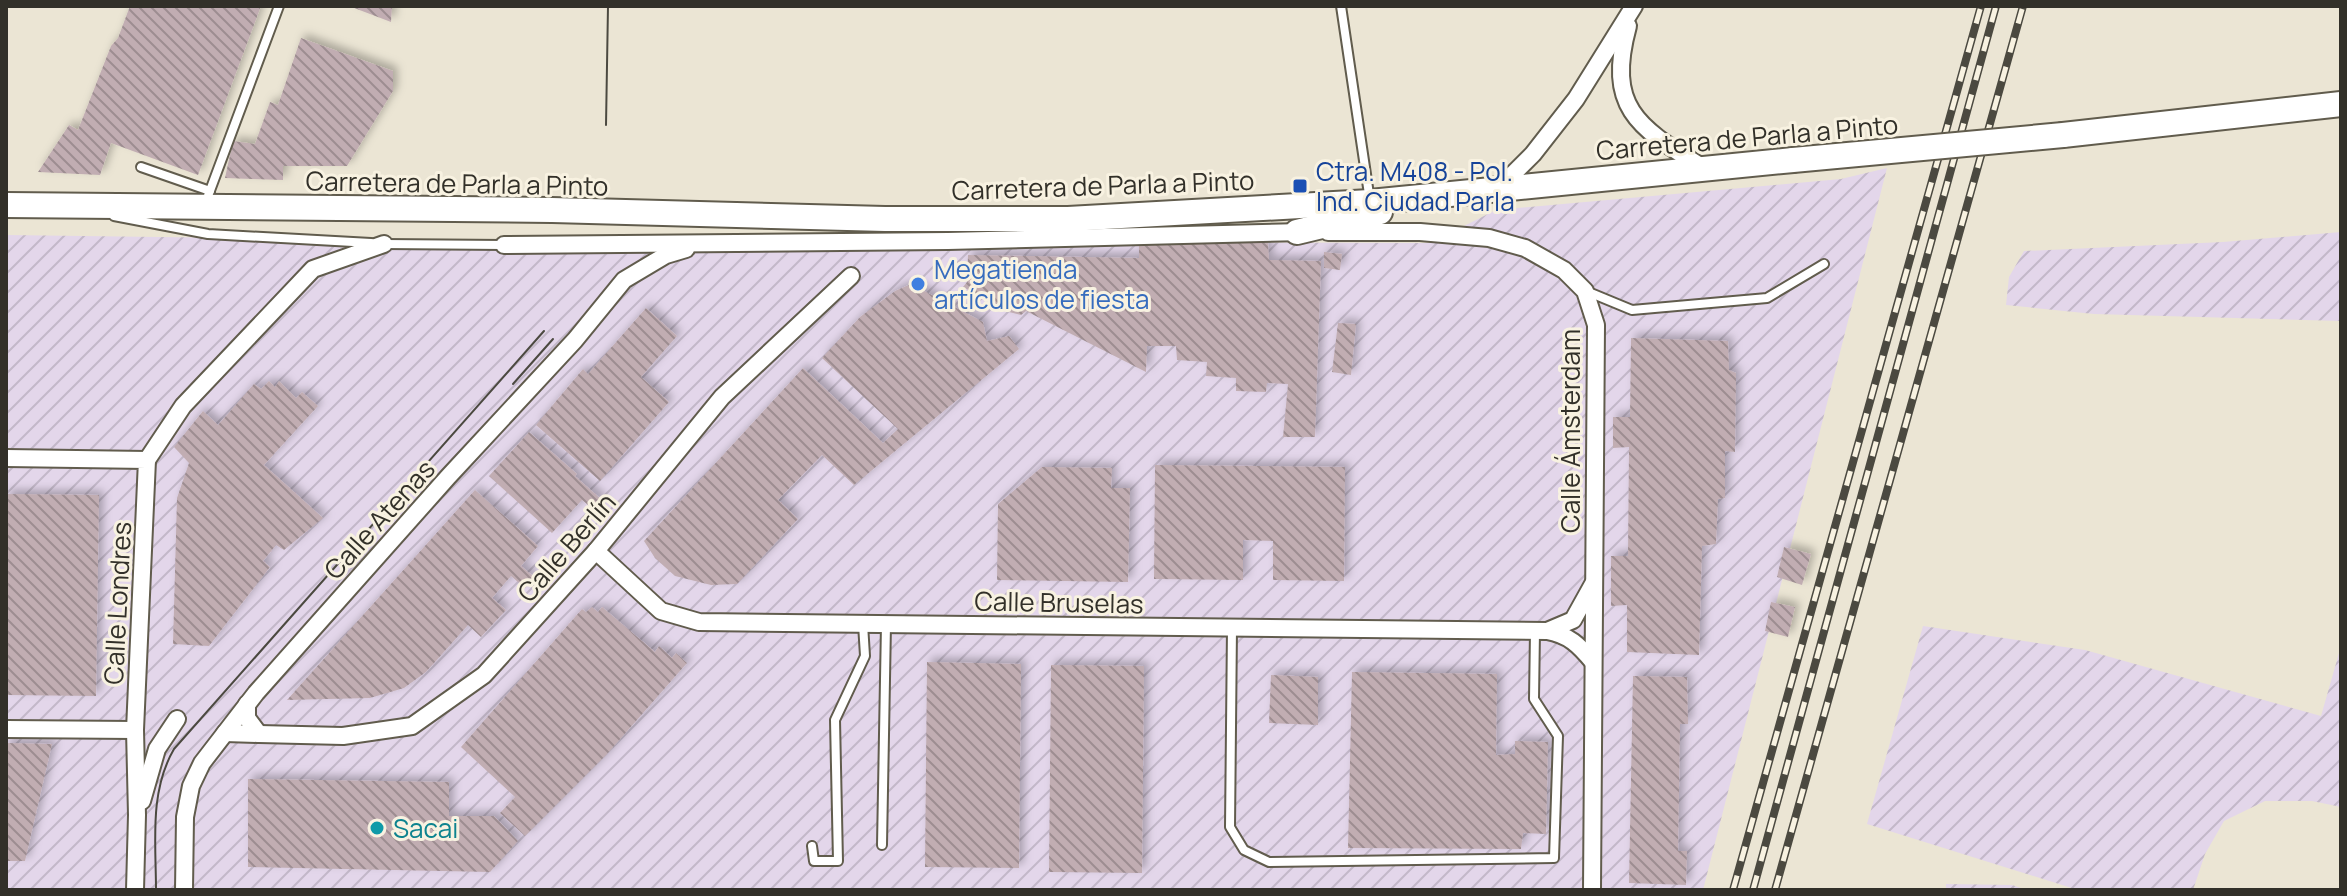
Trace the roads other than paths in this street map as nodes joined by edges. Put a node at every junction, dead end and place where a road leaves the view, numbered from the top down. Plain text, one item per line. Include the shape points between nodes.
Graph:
1 (279, 6) edge
2 (1341, 6) edge
3 (1633, 7) edge
4 (2341, 104) edge
5 (141, 167) dead end
6 (1705, 169) junction
7 (1499, 188) junction
8 (1472, 191) junction
9 (206, 200) junction
10 (1370, 202) junction
11 (6, 205) edge
12 (57, 206) junction
13 (1297, 232) junction
14 (703, 243) junction
15 (384, 244) junction
16 (504, 245) joint
17 (1824, 264) dead end
18 (851, 276) dead end
19 (1585, 291) junction
20 (6, 458) edge
21 (147, 460) junction
22 (596, 551) junction
23 (1594, 582) junction
24 (863, 624) junction
25 (886, 624) junction
26 (1232, 628) junction
27 (1541, 631) junction
28 (1593, 662) junction
29 (247, 704) junction
30 (177, 719) dead end
31 (6, 729) edge
32 (135, 730) junction
33 (225, 733) junction
34 (259, 734) junction
35 (137, 815) junction
36 (882, 845) dead end
37 (812, 846) dead end
38 (135, 890) edge
39 (184, 890) edge
40 (1592, 890) edge

1 - 9 lane
2 - 10 lane
3 - 6 street via 1621,50 1620,85 1629,108 1642,127
3 - 7 street via 1576,99
4 - 6 main road, Carretera de Parla a Pinto, bridge
5 - 9 lane
6 - 7 main road, Carretera de Parla a Pinto
7 - 8 main road, Carretera de Parla a Pinto
8 - 10 main road, Carretera de Parla a Pinto
8 - 13 main road
9 - 10 main road, Carretera de Parla a Pinto via 885,219 1068,219
9 - 12 main road, Carretera de Parla a Pinto
11 - 12 main road, Carretera de Parla a Pinto
12 - 15 lane via 208,234
13 - 14 street, Calle Ámsterdam
13 - 19 street, Calle Ámsterdam via 1489,238 1525,248 1564,270
14 - 16 street, Calle Ámsterdam
14 - 29 street, Calle Atenas via 666,255 624,280
15 - 16 lane
15 - 21 street via 313,269 183,406
17 - 19 lane via 1767,298 1632,310
18 - 22 street, Calle Berlín via 722,397
19 - 23 street, Calle Ámsterdam via 1596,325
20 - 21 street
21 - 32 street, Calle Londres
22 - 24 street, Calle Bruselas via 661,611 699,622
22 - 34 street, Calle Berlín via 484,675 412,726 343,736
23 - 27 street via 1573,620
23 - 28 street, Calle Ámsterdam
24 - 25 street, Calle Bruselas
24 - 37 lane via 865,656 835,720 838,861 814,861
25 - 26 street, Calle Bruselas
25 - 36 lane
26 - 27 street, Calle Bruselas
26 - 27 lane via 1230,827 1244,850 1269,862 1554,858 1558,736 1534,699
27 - 28 street via 1578,643
28 - 40 street, Calle Ámsterdam
29 - 33 street, Calle Atenas
29 - 34 street via 247,718
30 - 35 street via 157,749
31 - 32 street
32 - 35 street, Calle Londres
33 - 34 street, Calle Berlín
33 - 39 street, Calle Atenas via 202,763 187,800
35 - 38 street, Calle Londres

